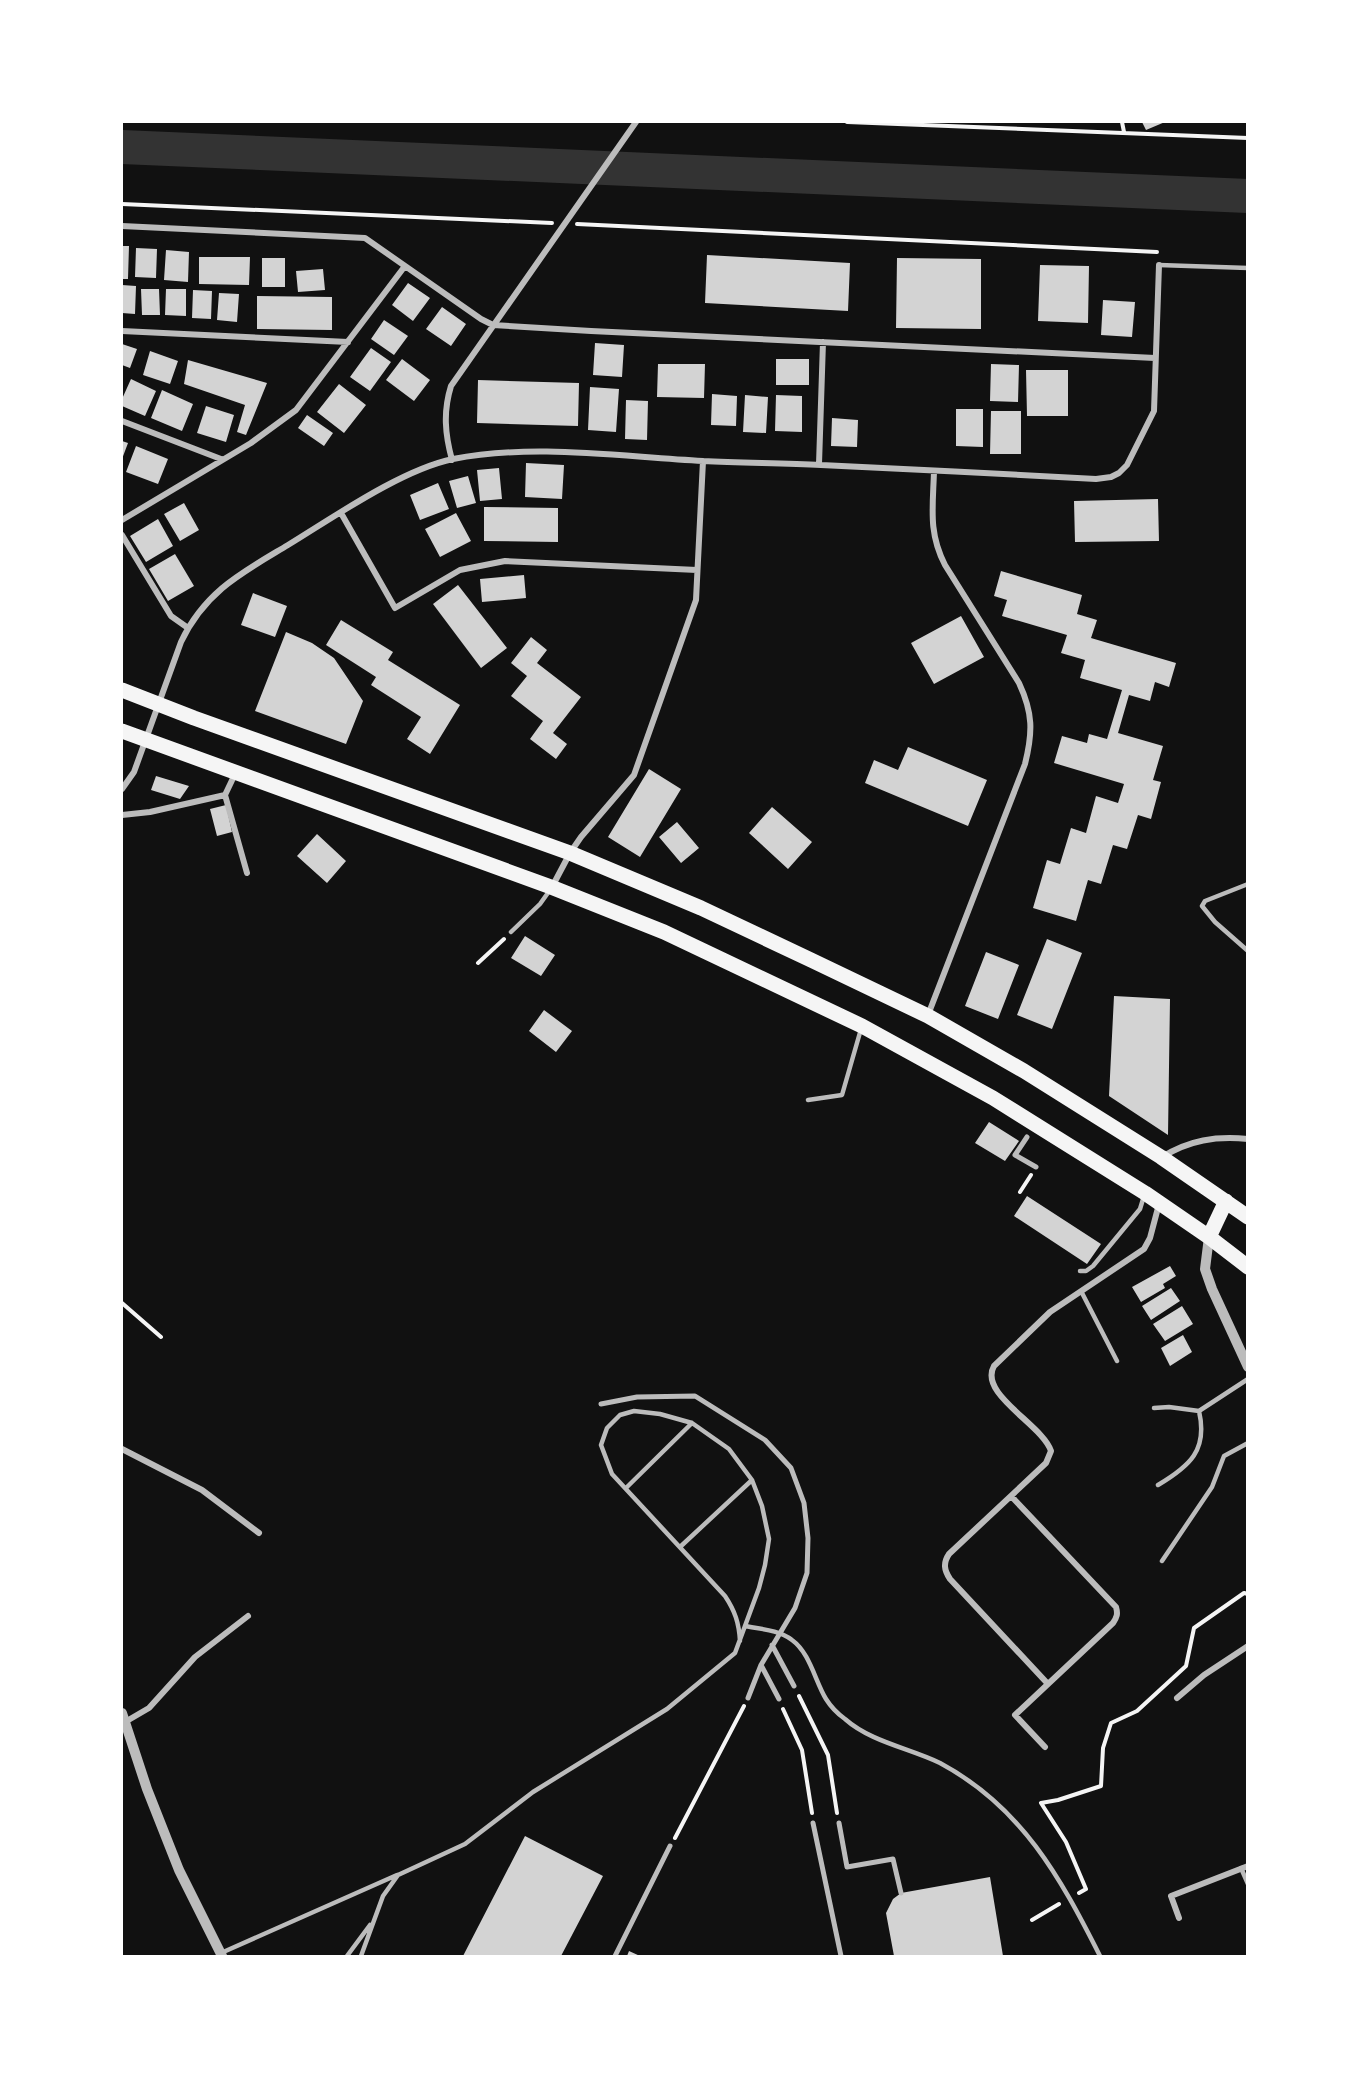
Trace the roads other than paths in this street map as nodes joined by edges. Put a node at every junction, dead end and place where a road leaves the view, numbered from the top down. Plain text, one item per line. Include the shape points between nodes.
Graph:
1 (636, 122) edge
2 (122, 226) edge
3 (1159, 265) joint
4 (405, 266) junction
5 (1248, 268) edge
6 (493, 325) junction
7 (122, 331) edge
8 (348, 342) junction
9 (823, 342) junction
10 (1155, 358) junction
11 (122, 421) edge
12 (221, 459) junction
13 (452, 459) junction
14 (703, 461) junction
15 (819, 465) junction
16 (934, 471) junction
17 (341, 513) junction
18 (122, 520) edge
19 (122, 535) edge
20 (697, 570) junction
21 (188, 628) junction
22 (122, 690) edge
23 (158, 704) junction
24 (122, 731) edge
25 (146, 739) junction
26 (235, 773) junction
27 (122, 789) edge
28 (225, 795) junction
29 (122, 815) edge
30 (570, 852) junction
31 (247, 873) dead end
32 (1248, 884) edge
33 (551, 888) junction
34 (511, 932) dead end
35 (1248, 951) edge
36 (928, 1016) junction
37 (862, 1026) junction
38 (808, 1100) dead end
39 (1027, 1137) dead end
40 (1248, 1139) edge
41 (1161, 1157) junction
42 (1036, 1167) road end
43 (1145, 1193) junction
44 (1226, 1201) junction
45 (1160, 1203) junction
46 (1248, 1217) edge
47 (1209, 1237) junction
48 (1248, 1267) edge
49 (1080, 1271) dead end
50 (1081, 1291) junction
51 (1117, 1361) dead end
52 (1248, 1367) edge
53 (1248, 1379) edge
54 (601, 1404) dead end
55 (1154, 1408) dead end
56 (1199, 1410) junction
57 (692, 1423) junction
58 (1248, 1443) edge
59 (122, 1449) edge
60 (752, 1480) junction
61 (1158, 1485) dead end
62 (626, 1488) junction
63 (1011, 1496) junction
64 (259, 1533) dead end
65 (680, 1547) junction
66 (1162, 1561) dead end
67 (248, 1617) dead end
68 (739, 1625) junction
69 (746, 1626) junction
70 (778, 1633) junction
71 (740, 1641) junction
72 (772, 1645) junction
73 (1248, 1646) edge
74 (760, 1665) junction
75 (1048, 1684) junction
76 (794, 1686) road end
77 (748, 1698) road end
78 (1177, 1698) dead end
79 (779, 1699) road end
80 (123, 1718) edge
81 (1045, 1747) dead end
82 (813, 1823) road end
83 (839, 1823) road end
84 (670, 1846) road end
85 (1244, 1867) edge
86 (398, 1875) junction
87 (1248, 1884) edge
88 (901, 1893) dead end
89 (1179, 1917) dead end
90 (373, 1921) junction
91 (222, 1955) edge
92 (347, 1956) edge
93 (361, 1956) edge
94 (615, 1956) edge
95 (841, 1956) edge
96 (1100, 1956) edge

1 - 6 street
2 - 4 street via 365,238
3 - 5 lane
3 - 10 street
4 - 6 street
4 - 8 street
6 - 9 street
6 - 13 street via 447,398 445,432
7 - 8 street
8 - 12 street via 296,410 251,443
9 - 10 street
9 - 15 street
10 - 16 street via 1154,411 1127,465 1119,473 1096,479
11 - 12 street
12 - 18 street
13 - 14 street via 561,452
13 - 17 street via 403,477
14 - 15 street
14 - 20 street
15 - 16 street
16 - 36 street via 932,532 937,548 1019,683 1028,702 1031,740
17 - 20 street via 395,608 460,570 505,561
17 - 21 street via 236,577 209,598
19 - 21 street via 171,615
20 - 30 street via 696,600 634,775
21 - 23 street
22 - 23 main road
23 - 25 street
23 - 30 main road
24 - 25 main road
25 - 26 main road
25 - 27 street via 134,772
26 - 28 street
26 - 33 main road
28 - 29 street
28 - 31 street
30 - 33 street
30 - 36 main road via 701,908
32 - 35 lane via 1205,901 1202,906
33 - 34 lane
33 - 37 main road via 664,932
36 - 41 main road via 1033,1076
37 - 38 lane via 842,1095
37 - 43 main road via 993,1098
39 - 42 street via 1015,1155
40 - 41 street via 1201,1140
41 - 44 main road
43 - 45 main road
43 - 49 lane via 1140,1209 1112,1244 1093,1266
44 - 46 main road
44 - 47 main road
45 - 47 main road
45 - 50 street via 1144,1249
47 - 48 main road
47 - 52 street via 1206,1269
50 - 51 lane
50 - 63 street via 1038,1322 991,1372 992,1385 1045,1439 1051,1451 1046,1463
53 - 56 lane
54 - 70 street via 637,1397 695,1396 765,1440 791,1468 804,1503 807,1573 795,1608
55 - 56 lane
56 - 61 lane via 1202,1438 1198,1449 1180,1472
57 - 60 lane via 729,1449
57 - 62 lane
57 - 62 lane via 660,1414 620,1414 607,1428 602,1445 612,1474
58 - 66 lane via 1224,1456 1212,1487
59 - 64 street via 202,1490
60 - 65 lane
60 - 69 lane via 769,1539
62 - 65 lane
63 - 75 street via 949,1554 944,1566 950,1579
63 - 75 street via 1118,1612 1113,1623
65 - 68 lane via 724,1596
67 - 80 street via 195,1657 149,1708
68 - 69 lane
68 - 71 lane
69 - 70 lane
69 - 71 lane
70 - 72 street
70 - 96 lane via 795,1642 827,1700 853,1726 951,1770 1017,1823 1060,1881
71 - 86 lane via 727,1662 668,1709 533,1792 465,1844
72 - 74 street
72 - 76 street
73 - 78 street
74 - 77 street
74 - 79 street
75 - 81 street via 1015,1715
80 - 91 street via 179,1870
82 - 95 street
83 - 88 street via 848,1868 893,1859
84 - 94 street
85 - 87 lane
85 - 89 street via 1171,1896
86 - 90 lane via 383,1896
86 - 91 lane
90 - 92 lane
90 - 93 lane

